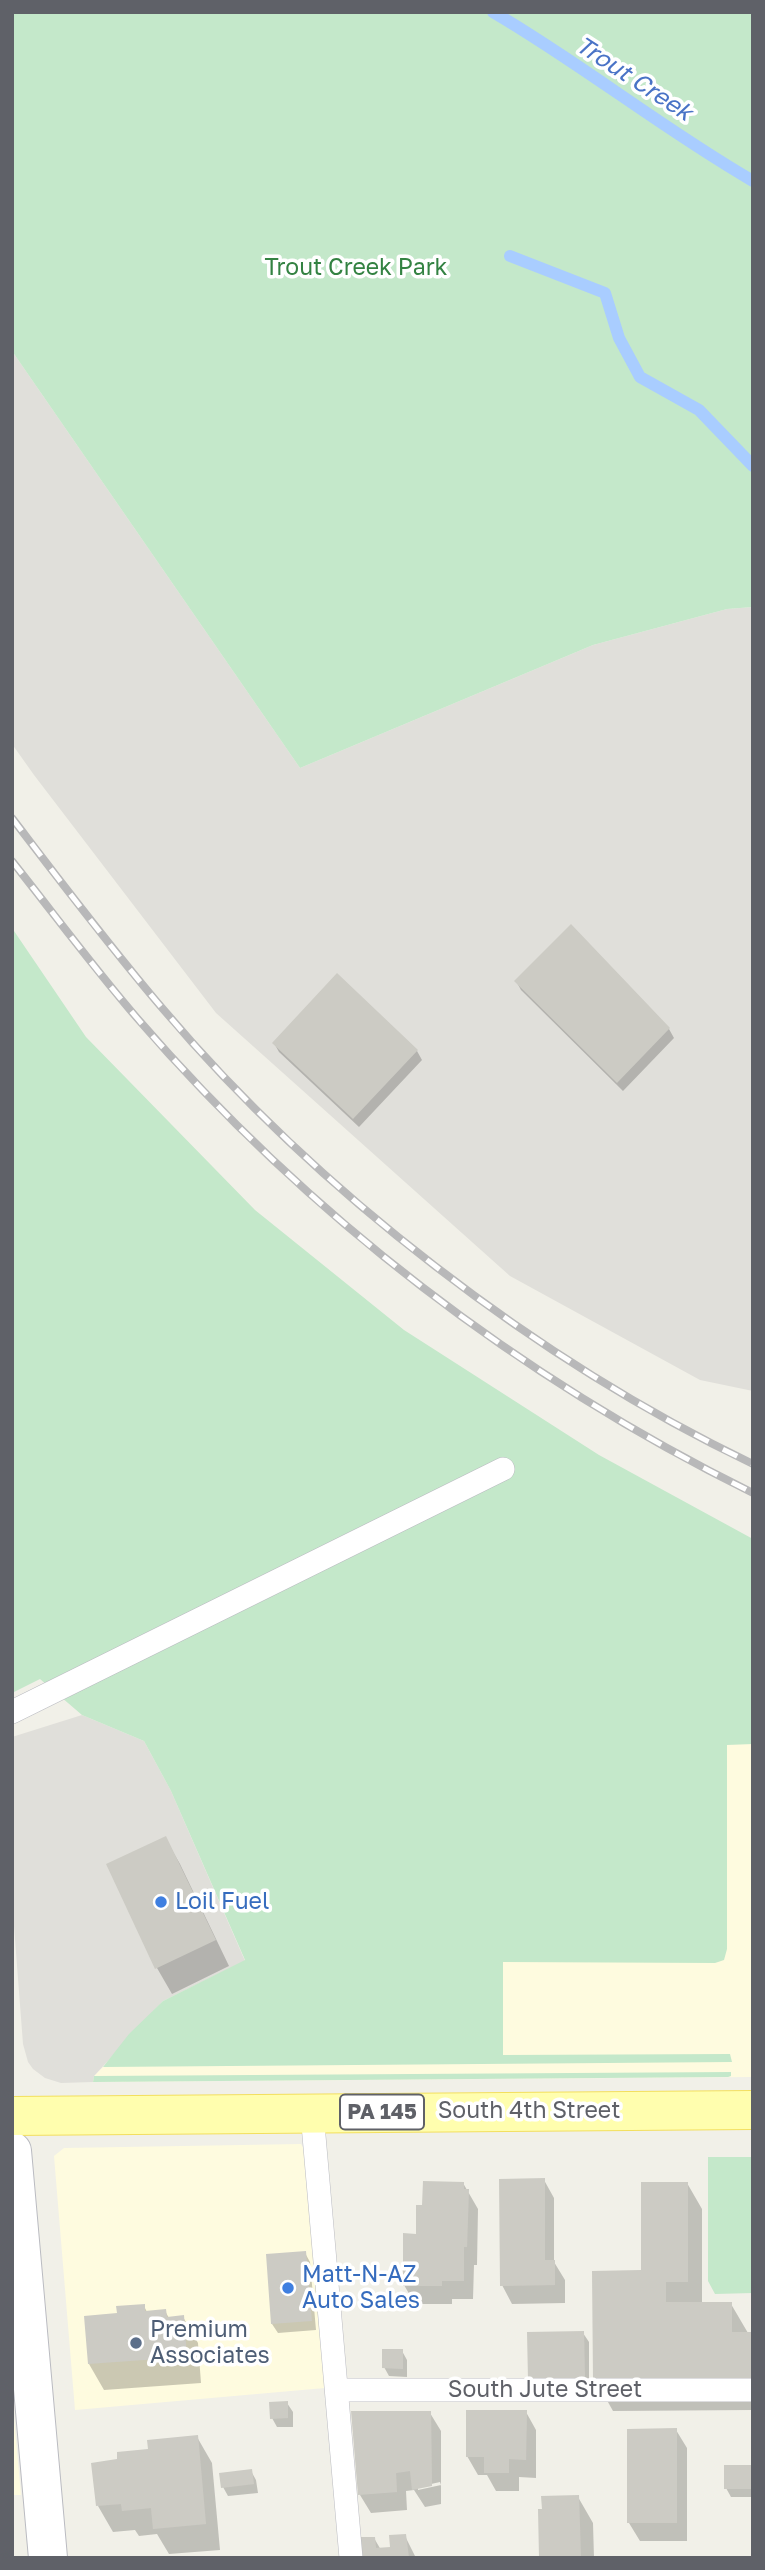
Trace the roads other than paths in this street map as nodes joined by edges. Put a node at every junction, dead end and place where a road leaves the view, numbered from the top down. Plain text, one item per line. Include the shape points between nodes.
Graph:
1 (503, 1469) dead end
2 (12, 1712) edge
3 (753, 2110) edge
4 (312, 2113) junction
5 (12, 2116) edge
6 (12, 2151) edge
7 (337, 2390) junction
8 (753, 2390) edge
9 (48, 2558) edge
10 (351, 2558) edge

1 - 2 lane
3 - 4 main road, South 4th Street / PA 145
4 - 5 main road, South 4th Street / PA 145
4 - 7 lane
6 - 9 street
7 - 8 lane, South Jute Street
7 - 10 lane

